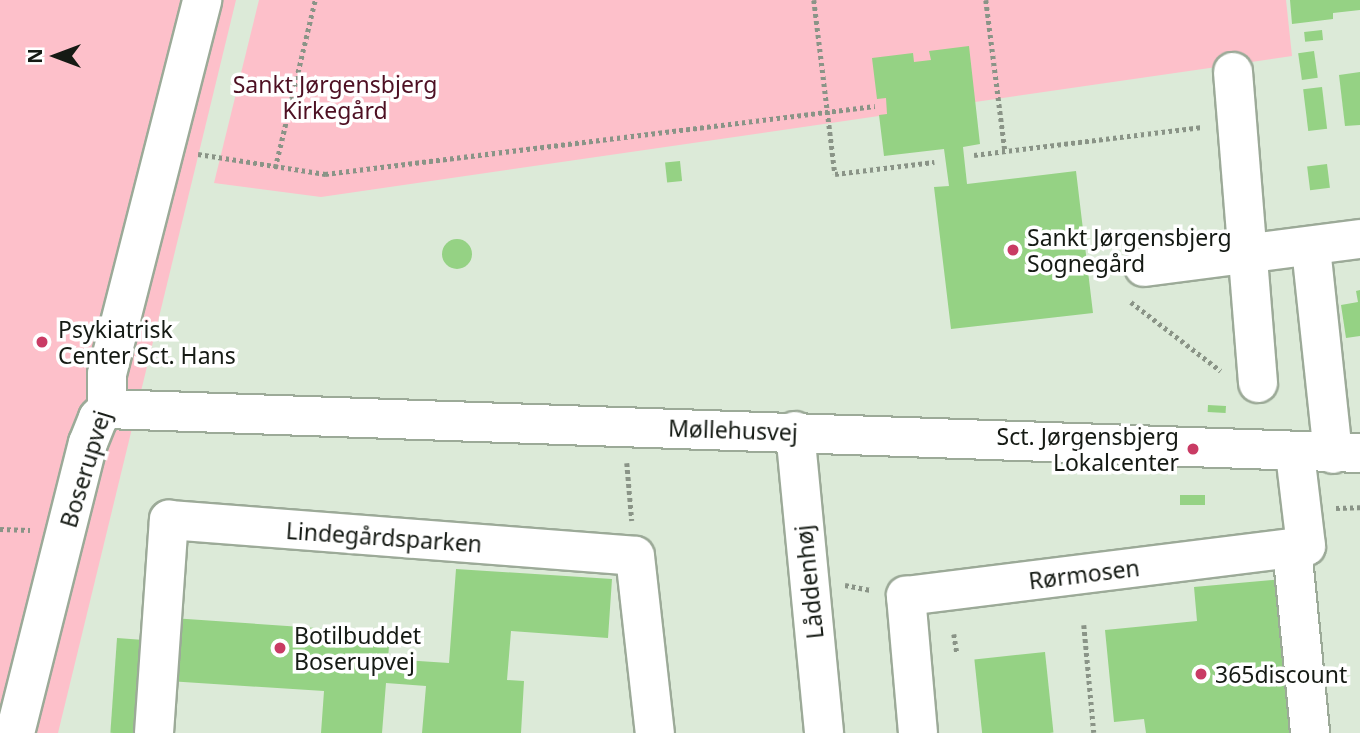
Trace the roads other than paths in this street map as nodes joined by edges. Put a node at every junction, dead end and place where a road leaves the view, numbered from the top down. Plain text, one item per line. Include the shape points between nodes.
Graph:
1 (202, 0) edge
2 (1233, 72) dead end
3 (1360, 239) edge
4 (1311, 248) junction
5 (1248, 255) junction
6 (1135, 283) road end
7 (1240, 378) road end
8 (107, 409) junction
9 (795, 431) junction
10 (1347, 453) edge
11 (1295, 454) junction
12 (1292, 548) junction
13 (15, 733) edge
14 (154, 733) edge
15 (655, 733) edge
16 (824, 733) edge
17 (918, 733) edge
18 (1310, 733) edge

1 - 8 street, Boserupvej via 107,374
2 - 5 street
3 - 4 street
4 - 5 street
4 - 10 street
5 - 6 street
5 - 7 street
8 - 9 street, Møllehusvej
8 - 13 street, Boserupvej via 90,436
9 - 11 street, Møllehusvej
9 - 16 street, Låddenhøj
10 - 11 street, Møllehusvej
11 - 12 street via 1306,546
12 - 17 street, Rørmosen via 906,596
12 - 18 street
14 - 15 street, Lindegårdsparken via 169,520 635,556

